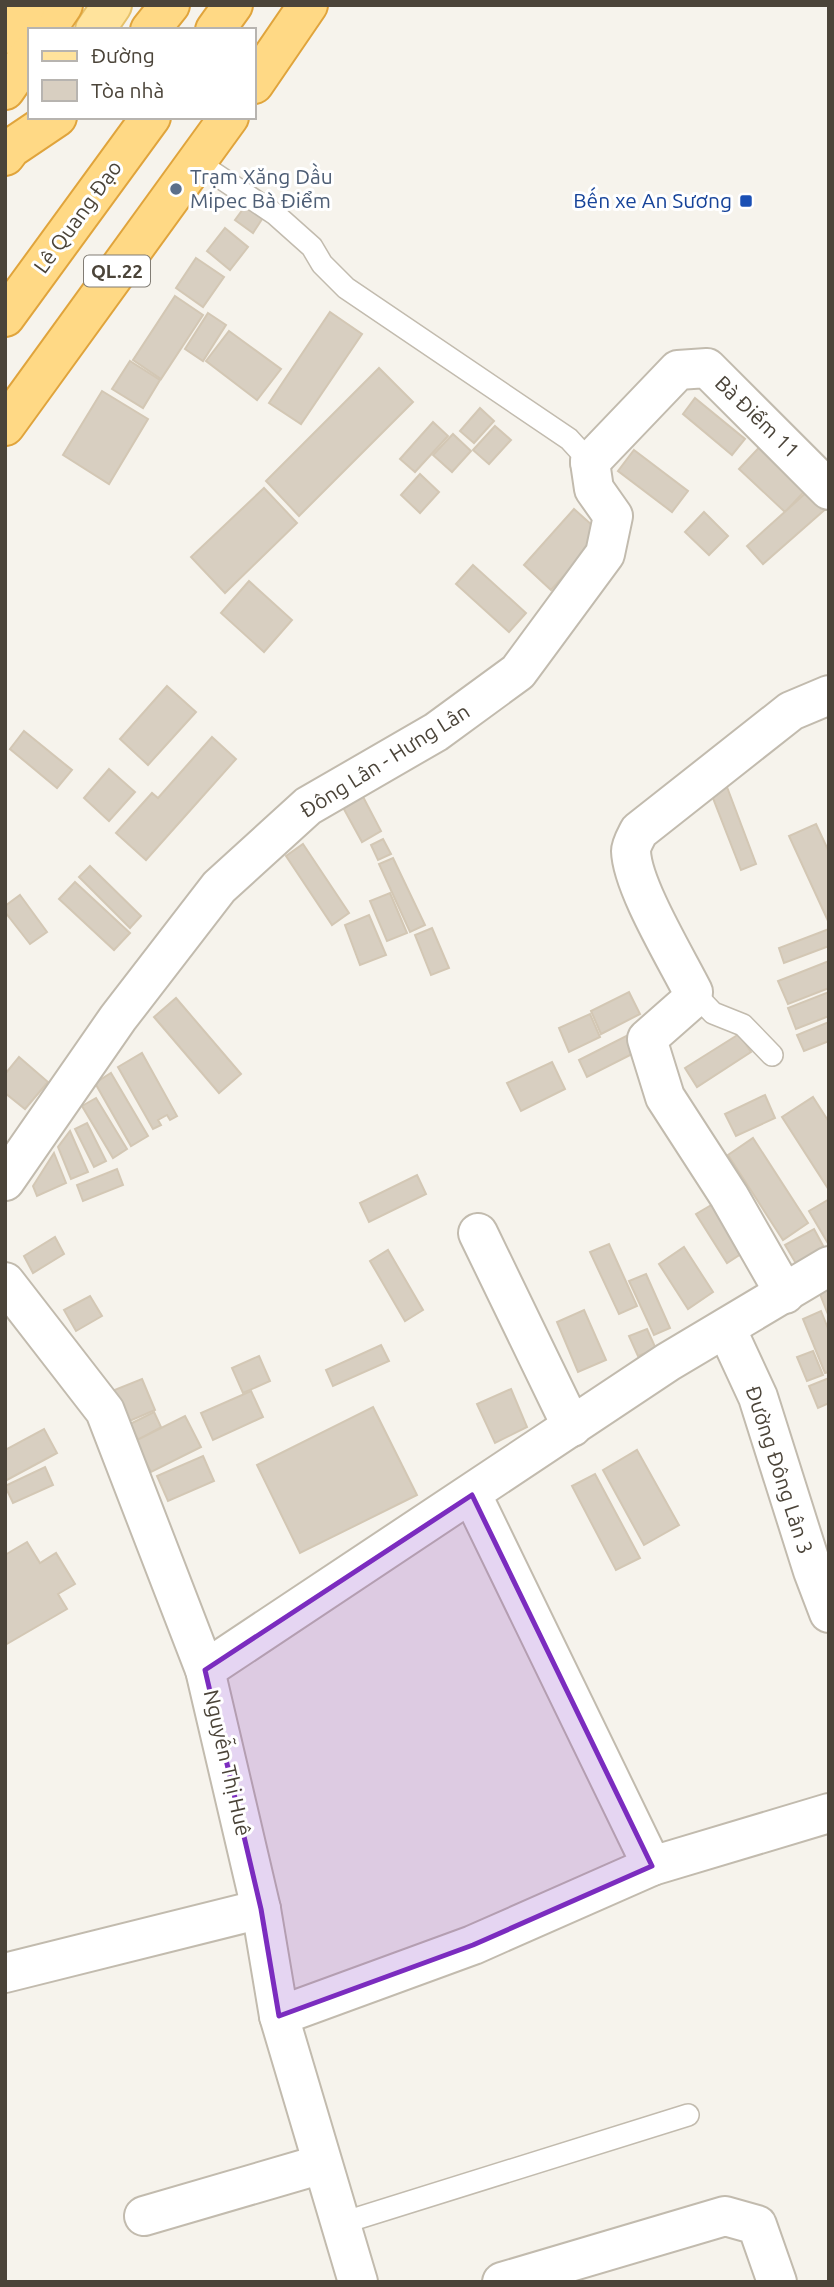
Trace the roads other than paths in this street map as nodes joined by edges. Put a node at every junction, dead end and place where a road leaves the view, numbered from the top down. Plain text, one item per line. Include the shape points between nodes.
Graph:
1 (26, 5) edge
2 (63, 5) edge
3 (112, 5) edge
4 (170, 5) edge
5 (233, 5) edge
6 (299, 18) edge
7 (47, 28) edge
8 (96, 28) edge
9 (152, 28) edge
10 (216, 28) edge
11 (5, 34) edge
12 (28, 57) edge
13 (258, 78) edge
14 (5, 90) edge
15 (32, 119) edge
16 (54, 119) edge
17 (150, 119) edge
18 (228, 119) edge
19 (8, 152) edge
20 (197, 162) junction
21 (5, 317) edge
22 (5, 426) edge
23 (590, 463) junction
24 (829, 490) edge
25 (829, 695) edge
26 (693, 992) junction
27 (772, 1055) dead end
28 (5, 1181) edge
29 (478, 1233) dead end
30 (829, 1266) edge
31 (5, 1282) edge
32 (785, 1294) junction
33 (726, 1328) junction
34 (572, 1427) junction
35 (472, 1494) junction
36 (829, 1613) edge
37 (205, 1670) junction
38 (829, 1813) edge
39 (652, 1866) junction
40 (261, 1909) junction
41 (5, 1973) edge
42 (279, 2015) junction
43 (688, 2115) dead end
44 (322, 2164) junction
45 (144, 2216) dead end
46 (339, 2224) junction
47 (358, 2282) edge
48 (502, 2282) edge
49 (777, 2282) edge

1 - 11 highway
2 - 7 highway
3 - 8 main road
4 - 9 highway
5 - 10 highway
6 - 13 highway
12 - 14 highway
15 - 19 main road
16 - 19 highway
17 - 21 highway, Lê Quang Đạo / QL.22
18 - 20 highway, QL.22
20 - 22 highway, QL.22
20 - 23 lane via 275,215 312,247 346,288 569,439
23 - 24 street, Bà Điểm 11 via 678,370 707,368
23 - 28 street, Đông Lân - Hưng Lân via 594,489 613,516 605,554 518,672 436,732 308,806 219,887 118,1017
25 - 26 street via 791,710 639,831 631,849 636,876
26 - 27 lane via 713,1013 743,1025
26 - 32 street via 647,1039 665,1097
29 - 34 street
30 - 32 street
31 - 37 street, Nguyễn Thị Huê via 105,1411
32 - 33 street
33 - 34 street
33 - 36 street, Đường Đông Lân 3 via 758,1397
34 - 35 street
35 - 37 street
35 - 39 street
37 - 40 street, Nguyễn Thị Huê
38 - 39 street
39 - 42 street via 473,1945
40 - 41 street
40 - 42 street, Nguyễn Thị Huê
42 - 44 street, Nguyễn Thị Huê
43 - 46 lane
44 - 45 street
44 - 46 street, Nguyễn Thị Huê
46 - 47 street, Nguyễn Thị Huê
48 - 49 street via 725,2216 757,2225

